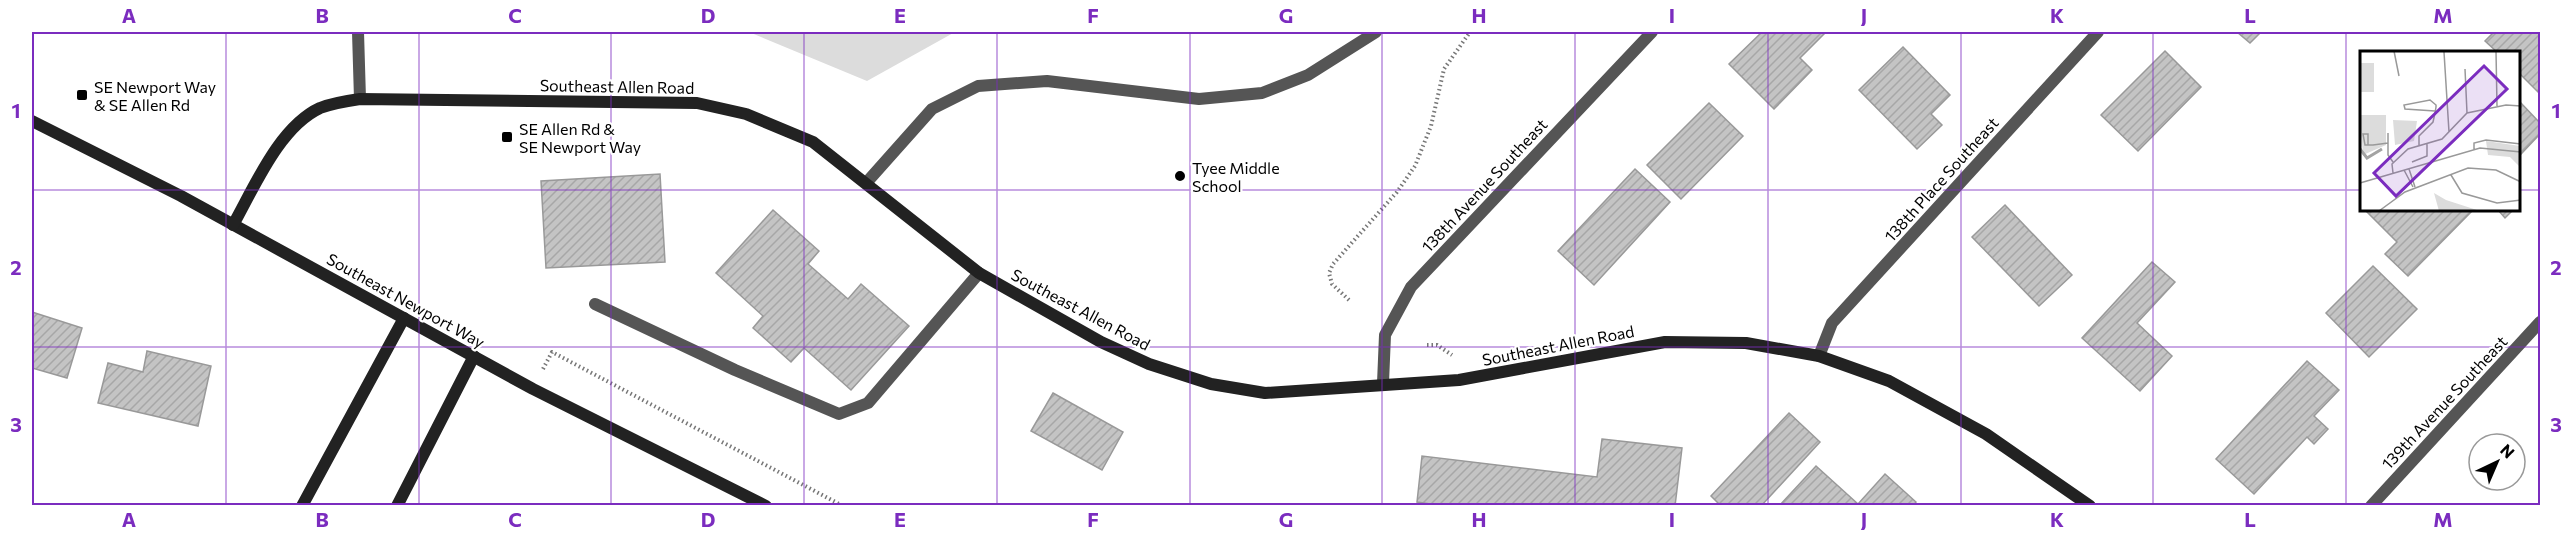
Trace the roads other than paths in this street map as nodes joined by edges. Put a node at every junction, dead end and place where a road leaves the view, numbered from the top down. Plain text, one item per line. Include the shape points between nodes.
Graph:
1 (357, 32) edge
2 (1376, 32) edge
3 (1653, 32) edge
4 (2098, 32) edge
5 (360, 99) junction
6 (32, 121) edge
7 (867, 182) junction
8 (233, 225) junction
9 (979, 273) junction
10 (595, 304) dead end
11 (404, 318) junction
12 (2541, 322) edge
13 (474, 356) junction
14 (1819, 356) junction
15 (1383, 383) junction
16 (302, 506) edge
17 (397, 506) edge
18 (766, 506) edge
19 (2090, 506) edge
20 (2371, 506) edge

1 - 5 street
2 - 7 street via 1308,75 1262,93 1199,99 1047,81 978,86 932,109
3 - 15 street, 138th Avenue Southeast via 1412,287 1385,335
4 - 14 street, 138th Place Southeast via 1832,324
5 - 7 street, Southeast Allen Road via 697,103 781,127 813,142
5 - 8 street, Southeast Allen Road via 318,109 300,123 278,145
6 - 8 street, Southeast Newport Way
7 - 9 street, Southeast Allen Road
8 - 11 street, Southeast Newport Way
9 - 10 street via 868,403 839,414
9 - 15 street, Southeast Allen Road via 1101,342 1149,364 1211,384 1265,393
11 - 13 street, Southeast Newport Way
11 - 16 street
12 - 20 street, 139th Avenue Southeast
13 - 17 street
13 - 18 street, Southeast Newport Way
14 - 15 street, Southeast Allen Road via 1746,343 1665,342 1458,380
14 - 19 street, Southeast Allen Road via 1889,381 1932,404 1986,434

